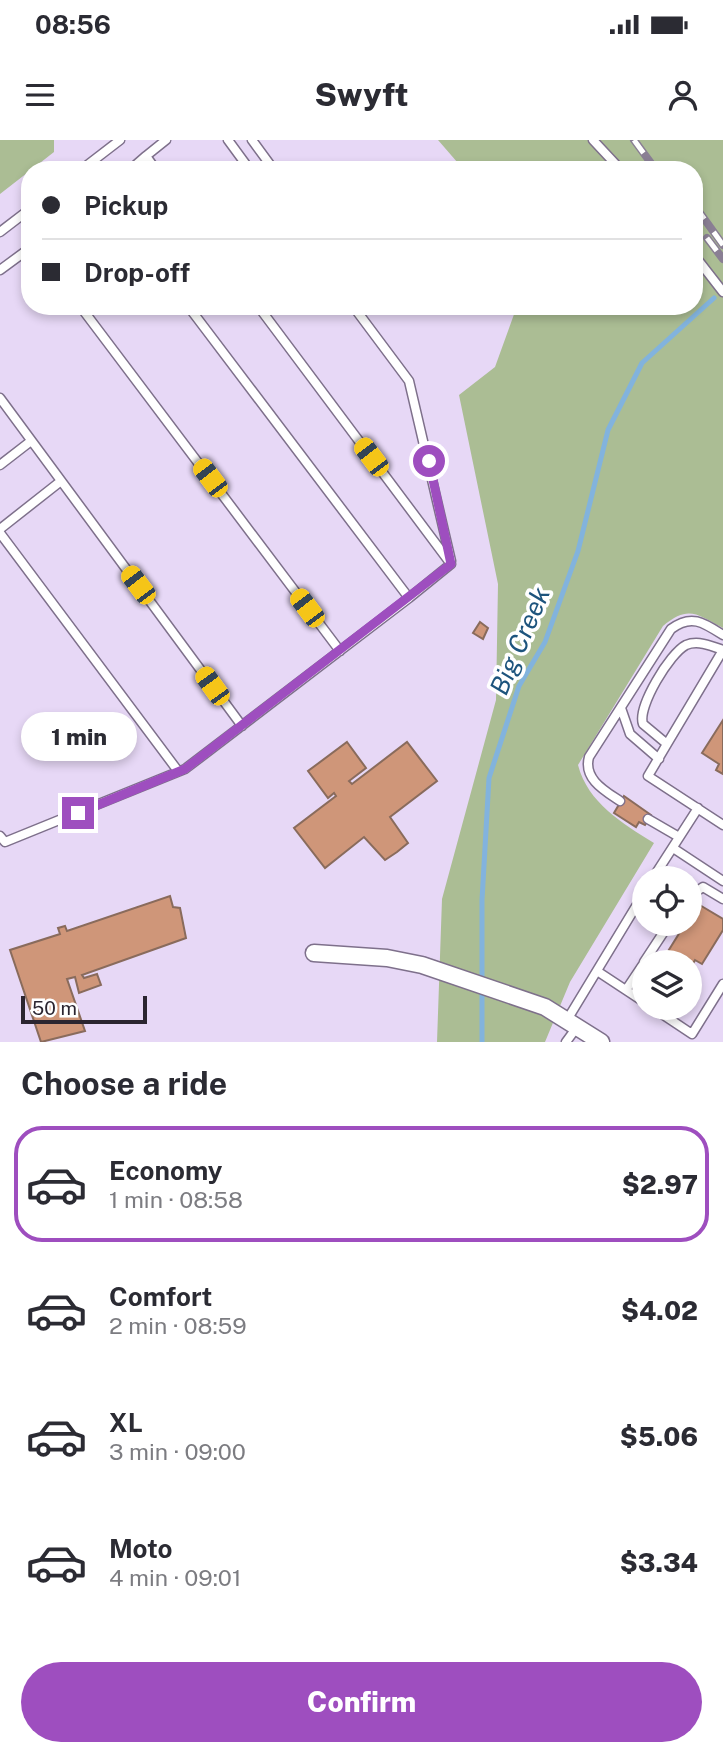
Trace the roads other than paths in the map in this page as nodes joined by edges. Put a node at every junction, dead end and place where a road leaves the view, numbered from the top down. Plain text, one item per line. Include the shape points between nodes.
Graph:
1 (121, 140) edge
2 (166, 140) edge
3 (228, 140) edge
4 (252, 140) edge
5 (593, 140) edge
6 (146, 156) junction
7 (93, 161) edge
8 (140, 161) edge
9 (150, 161) edge
10 (243, 161) edge
11 (267, 161) edge
12 (613, 161) edge
13 (21, 216) edge
14 (0, 232) edge
15 (21, 255) edge
16 (703, 266) edge
17 (0, 270) edge
18 (723, 292) edge
19 (87, 315) edge
20 (195, 315) edge
21 (265, 315) edge
22 (360, 315) edge
23 (0, 398) edge
24 (32, 441) junction
25 (0, 465) edge
26 (61, 481) junction
27 (0, 531) edge
28 (451, 564) junction
29 (409, 598) junction
30 (723, 635) edge
31 (723, 650) edge
32 (340, 651) junction
33 (621, 708) junction
34 (242, 726) junction
35 (667, 744) junction
36 (659, 759) junction
37 (178, 771) junction
38 (620, 801) dead end
39 (698, 808) junction
40 (648, 819) dead end
41 (723, 825) edge
42 (0, 836) edge
43 (679, 838) junction
44 (673, 848) junction
45 (661, 866) edge
46 (723, 881) edge
47 (702, 888) edge
48 (723, 899) edge
49 (632, 913) edge
50 (314, 953) dead end
51 (597, 971) junction
52 (632, 981) edge
53 (723, 984) edge
54 (626, 990) junction
55 (632, 994) edge
56 (702, 1018) edge
57 (671, 1020) edge
58 (701, 1020) edge
59 (572, 1023) junction
60 (566, 1042) edge
61 (601, 1042) edge

1 - 7 lane
2 - 6 lane
3 - 10 lane
4 - 11 lane
5 - 12 lane
6 - 8 lane
6 - 9 lane
13 - 14 lane
15 - 17 lane
16 - 18 lane
19 - 32 lane
20 - 29 lane
21 - 28 lane
22 - 28 lane via 409,381
23 - 24 lane
24 - 25 lane
24 - 26 lane
26 - 27 lane
26 - 34 lane
27 - 37 lane
28 - 29 lane
29 - 32 lane
30 - 33 lane via 694,620 671,629
31 - 35 lane
31 - 35 lane via 698,643 686,645 646,698 641,710 643,724
32 - 34 lane
33 - 36 lane via 630,734
33 - 38 lane via 588,763 595,783
34 - 37 lane
35 - 36 lane
36 - 39 lane via 649,776
37 - 42 lane via 5,842
39 - 41 lane
39 - 43 lane
40 - 43 lane
43 - 44 lane
44 - 45 lane
44 - 46 lane
47 - 48 lane
49 - 51 lane
50 - 59 street via 405,960 515,995
51 - 54 lane
51 - 59 lane
52 - 54 lane
53 - 56 lane
54 - 55 lane
57 - 58 lane via 692,1034
59 - 60 lane
59 - 61 street

